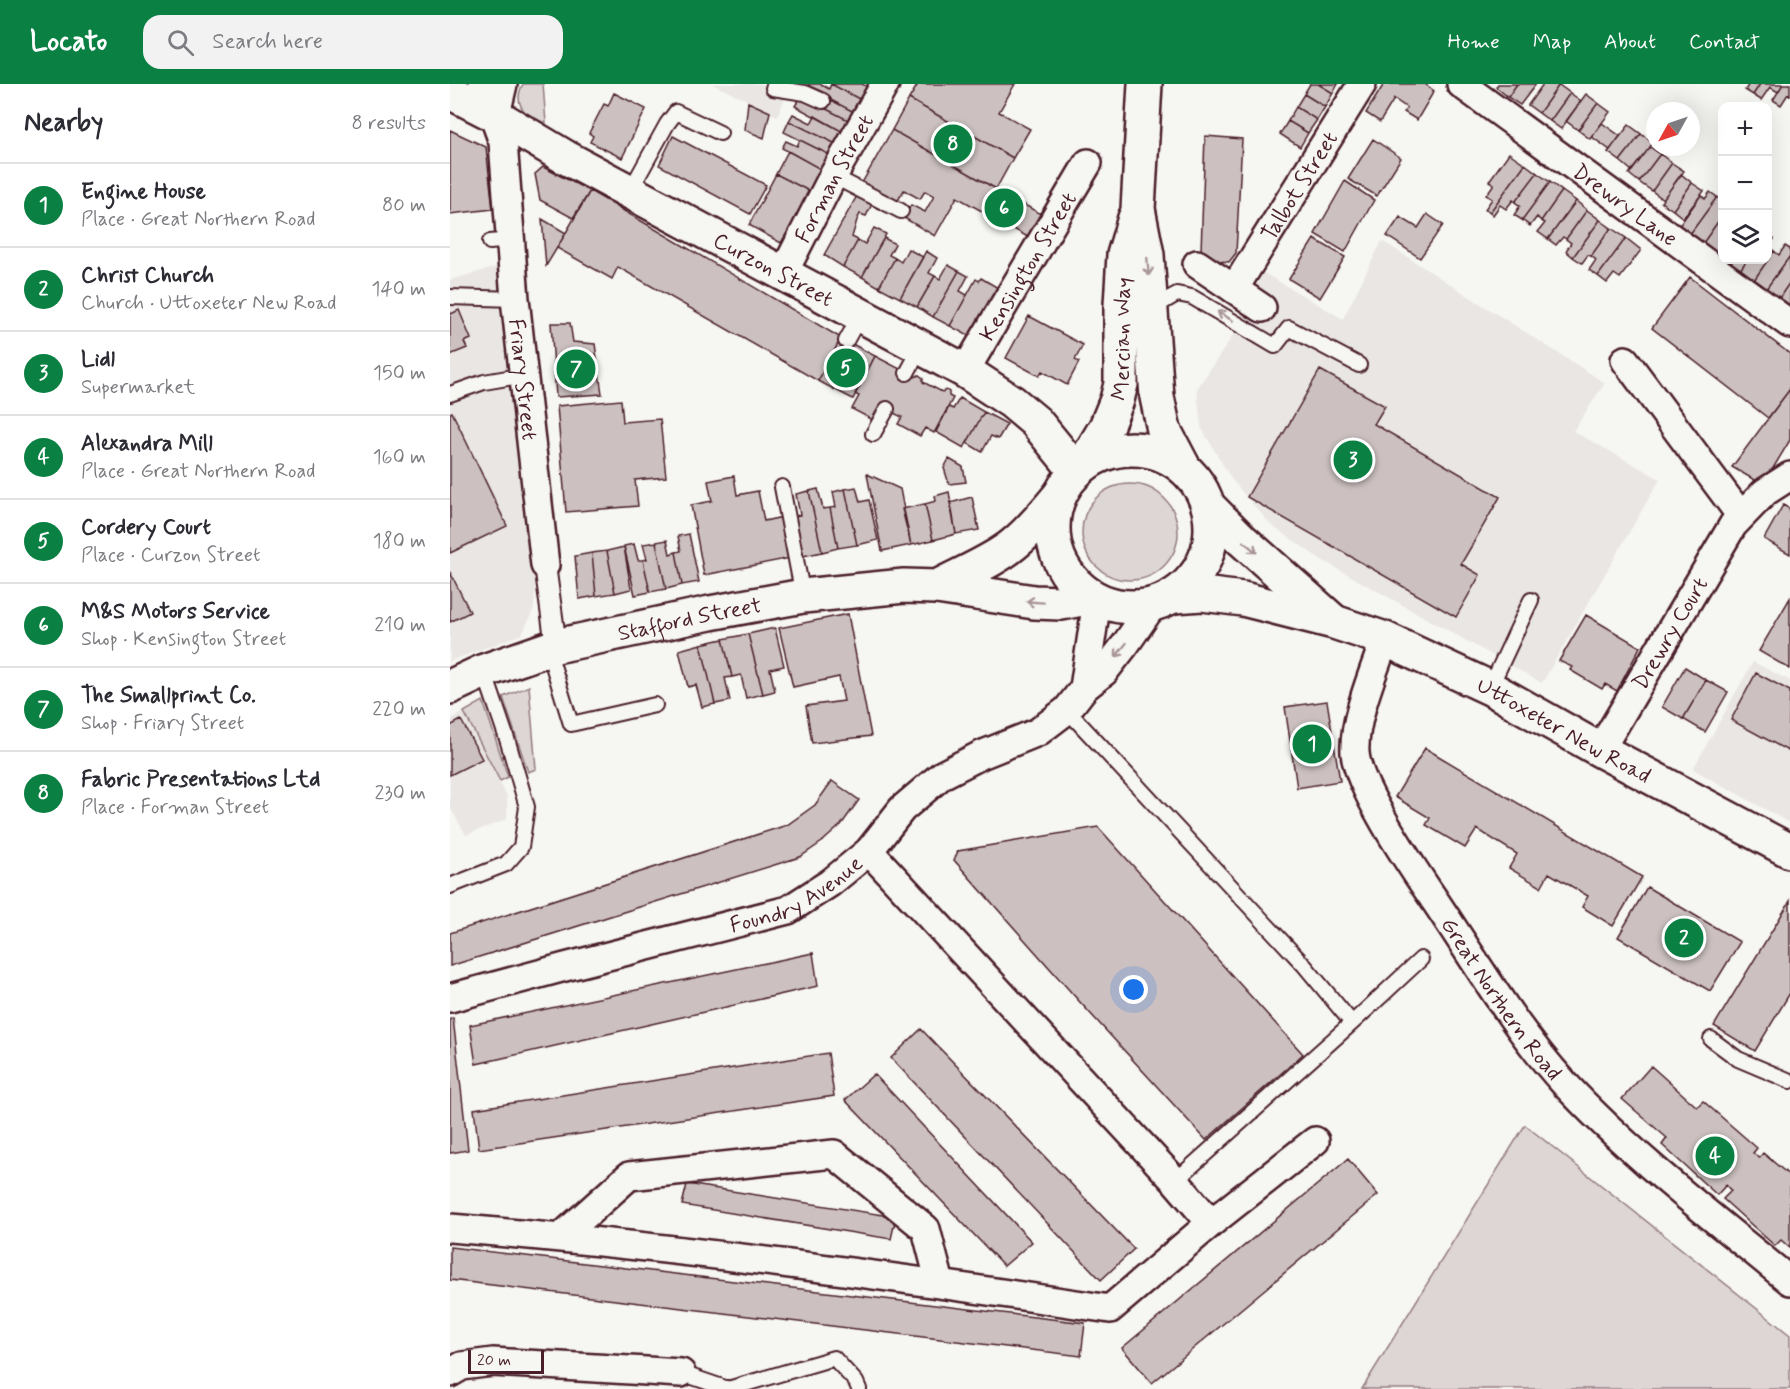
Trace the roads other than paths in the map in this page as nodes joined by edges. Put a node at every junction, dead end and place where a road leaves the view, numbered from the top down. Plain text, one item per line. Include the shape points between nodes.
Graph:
1 (885, 84) edge
2 (1144, 84) edge
3 (1362, 84) edge
4 (1461, 84) edge
5 (773, 87) dead end
6 (450, 92) edge
7 (492, 94) edge
8 (823, 101) dead end
9 (720, 133) dead end
10 (1088, 163) dead end
11 (833, 176) junction
12 (630, 191) junction
13 (1138, 209) junction
14 (901, 211) dead end
15 (1197, 264) dead end
16 (784, 272) junction
17 (1234, 289) junction
18 (450, 297) edge
19 (515, 299) junction
20 (1262, 308) dead end
21 (1151, 310) junction
22 (1790, 324) edge
23 (1626, 360) dead end
24 (1359, 365) dead end
25 (965, 371) junction
26 (525, 375) junction
27 (450, 394) edge
28 (886, 409) dead end
29 (873, 434) dead end
30 (1184, 468) junction
31 (1790, 476) edge
32 (1073, 477) junction
33 (782, 486) dead end
34 (1209, 507) junction
35 (1741, 516) junction
36 (545, 565) joint
37 (937, 587) junction
38 (803, 596) junction
39 (1095, 599) junction
40 (1531, 600) dead end
41 (1163, 601) junction
42 (1334, 622) junction
43 (1385, 639) junction
44 (552, 647) junction
45 (484, 671) junction
46 (450, 687) edge
47 (1084, 688) junction
48 (1490, 688) junction
49 (655, 705) dead end
50 (1067, 710) junction
51 (1600, 750) junction
52 (869, 851) junction
53 (1790, 851) edge
54 (450, 886) edge
55 (1421, 960) dead end
56 (450, 998) edge
57 (1352, 1023) junction
58 (1711, 1039) dead end
59 (1790, 1081) edge
60 (1315, 1141) dead end
61 (1174, 1181) junction
62 (1210, 1223) junction
63 (450, 1228) edge
64 (561, 1237) junction
65 (1790, 1281) edge
66 (939, 1283) junction
67 (450, 1373) edge
68 (681, 1373) joint
69 (859, 1389) edge

1 - 11 street, Forman Street via 860,118
2 - 13 main road, Mercian Way
3 - 17 street, Talbot Street
4 - 22 street, Drewry Lane
5 - 8 lane
6 - 7 main road, Curzon Street
7 - 12 main road, Curzon Street via 565,157
7 - 19 street, Friary Street via 503,142 500,241
9 - 12 lane via 676,112
10 - 25 street, Kensington Street
11 - 14 lane
11 - 16 street, Forman Street
12 - 16 main road, Curzon Street
13 -> 21 main road, Mercian Way via 1147,255
13 - 32 main road, Mercian Way via 1124,255 1118,400 1106,427
15 - 17 street
16 - 25 main road, Curzon Street via 853,327 914,360
17 - 20 street
18 - 19 lane
19 - 26 street, Friary Street
24 -> 21 lane via 1289,328 1275,346 1192,297 1177,294
21 - 30 main road, Mercian Way via 1160,414
23 - 35 street
25 - 32 main road, Curzon Street via 1036,422
26 - 27 lane via 484,382
26 - 36 street, Friary Street
28 - 29 lane
30 - 32 main road via 1149,450 1130,449 1111,452
30 - 34 main road via 1199,485
31 - 35 street, Drewry Court via 1765,492
32 - 37 main road, Stafford Street via 1033,527 1013,545
32 - 39 main road via 1053,524 1056,553 1071,578
33 - 38 lane
34 - 41 main road via 1212,536 1203,564 1196,577
34 -> 42 main road, Uttoxeter New Road
35 - 51 street, Drewry Court
36 - 44 street, Friary Street
37 - 38 main road, Stafford Street via 904,586
39 -> 37 main road, Stafford Street via 1034,602
38 - 44 main road, Stafford Street
39 - 41 main road via 1127,608
39 - 47 street, Foundry Avenue
40 - 48 lane
41 - 42 main road, Uttoxeter New Road via 1202,594 1243,599
41 -> 47 street, Foundry Avenue via 1104,672
42 - 43 main road, Uttoxeter New Road
43 - 48 main road, Uttoxeter New Road
43 - 65 street, Great Northern Road via 1359,720 1355,753 1358,772 1413,869 1511,1016 1566,1084 1633,1149
44 - 45 main road, Stafford Street
44 - 49 lane via 556,679 571,724
45 - 46 main road, Stafford Street
45 - 54 lane via 526,807 521,847 506,864
47 - 50 street, Foundry Avenue
48 - 51 main road, Uttoxeter New Road
50 - 52 street, Foundry Avenue via 1038,732 942,775 903,809
50 - 57 lane via 1304,965
51 - 53 main road, Uttoxeter New Road
52 - 56 street, Foundry Avenue via 788,910
52 - 61 street
55 - 57 lane
57 - 61 lane
58 - 59 lane via 1738,1059
60 - 62 street
61 - 62 street
62 - 66 street via 1110,1309
63 - 64 street
64 - 66 street
64 - 66 street via 629,1176 834,1154 926,1229
67 - 68 street via 462,1366 493,1362
68 - 69 lane via 728,1389 834,1358

